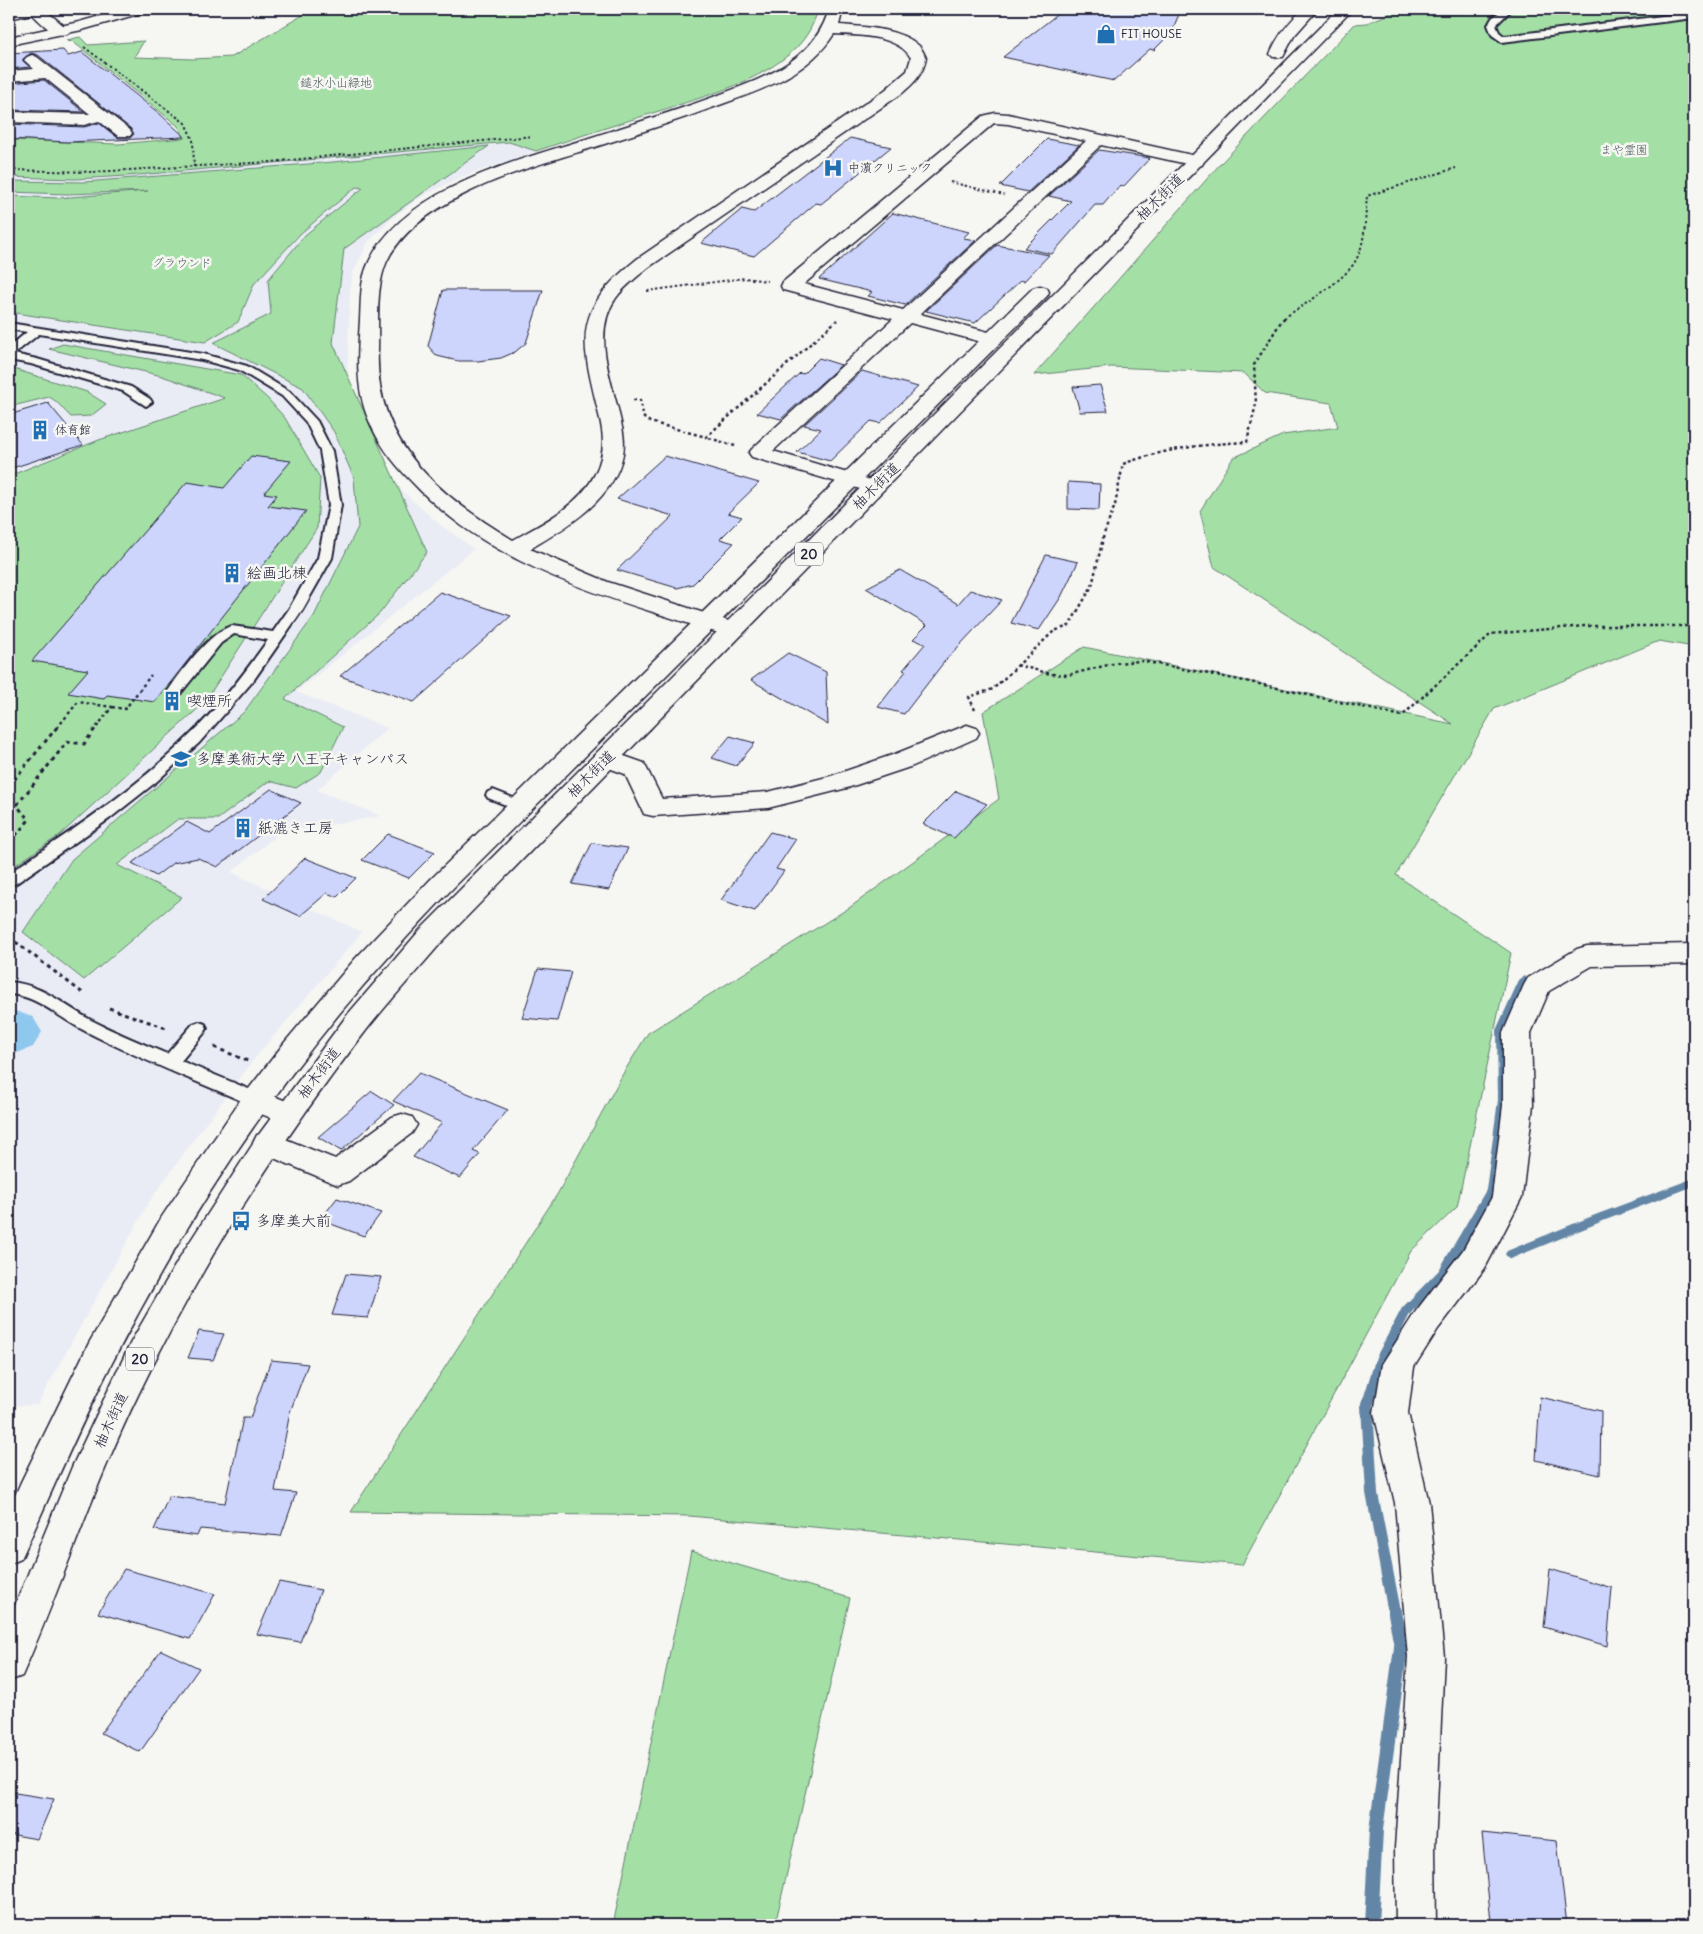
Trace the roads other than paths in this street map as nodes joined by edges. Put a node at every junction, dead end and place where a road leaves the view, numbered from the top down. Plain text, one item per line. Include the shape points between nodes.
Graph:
1 (34, 9) edge
2 (140, 9) edge
3 (836, 9) edge
4 (1311, 9) edge
5 (1328, 9) edge
6 (1346, 9) edge
7 (1508, 9) edge
8 (9, 15) edge
9 (1694, 15) edge
10 (830, 29) junction
11 (62, 31) junction
12 (9, 41) edge
13 (1278, 54) junction
14 (32, 60) dead end
15 (48, 73) junction
16 (9, 76) edge
17 (102, 116) junction
18 (9, 117) edge
19 (124, 133) dead end
20 (1098, 139) junction
21 (1186, 158) junction
22 (907, 317) junction
23 (9, 326) edge
24 (37, 330) junction
25 (993, 339) junction
26 (9, 355) edge
27 (146, 402) dead end
28 (851, 480) junction
29 (874, 487) junction
30 (514, 549) junction
31 (707, 622) junction
32 (733, 630) junction
33 (276, 637) junction
34 (175, 691) dead end
35 (967, 733) road end
36 (607, 758) junction
37 (493, 795) dead end
38 (521, 806) junction
39 (9, 880) edge
40 (1694, 954) edge
41 (9, 988) edge
42 (196, 1033) road end
43 (169, 1063) junction
44 (257, 1100) junction
45 (288, 1114) junction
46 (402, 1125) dead end
47 (268, 1143) junction
48 (9, 1548) edge
49 (18, 1621) edge
50 (9, 1664) edge
51 (1416, 1925) edge

1 - 8 street
1 - 11 street
2 - 11 street
3 - 10 street
4 - 13 street, 20 via 1293,28
5 - 13 street, 柚木街道 / 20
6 - 21 street, 柚木街道 / 20
7 - 9 lane via 1492,26 1502,39
10 - 30 street via 898,40 918,55 916,71 881,100 643,263 613,288 599,309 594,337 614,436 613,458 603,479 575,510
10 - 30 street via 810,54 766,82 507,170 450,194 404,228 382,253 370,284 369,390 376,416 391,444 416,477 453,511
11 - 12 street
13 - 21 street, 柚木街道 / 20
14 - 15 street
15 - 16 street
15 - 17 street
17 - 18 street via 84,120
17 - 19 street
20 - 21 street
20 - 22 street
20 - 22 street via 989,119 790,286
21 - 25 street, 柚木街道 / 20
21 - 29 street, 柚木街道 / 20
22 - 25 street
22 - 28 street via 759,453
23 - 24 lane
24 - 26 lane
24 - 33 lane via 204,357 243,368 286,394 311,421 326,451 335,505 325,558
25 - 28 street, 柚木街道 / 20
26 - 27 lane via 127,388
28 - 29 street
28 - 31 street, 柚木街道 / 20
29 - 32 street, 柚木街道 / 20
30 - 31 street via 573,577
31 - 32 street
31 - 38 street, 柚木街道 / 20
32 - 36 street, 柚木街道 / 20
33 - 34 lane via 232,630 216,640
33 - 39 lane via 248,678 194,740 152,779 104,816
35 - 36 street via 904,760 768,800 653,808 635,769
36 - 45 street, 柚木街道 / 20 via 430,937 359,1019
37 - 38 lane
38 - 44 street, 柚木街道 / 20 via 384,945 327,1010
40 - 51 street via 1587,956 1538,985 1517,1033 1518,1105 1507,1197 1474,1259 1398,1364 1391,1412 1412,1503 1426,1657 1415,1848
41 - 43 lane via 22,989 42,998 89,1026
42 - 43 lane
43 - 44 lane
44 - 45 street
44 - 48 street, 柚木街道 / 20 via 219,1153 124,1309 82,1389
45 - 47 street, 柚木街道 / 20
46 - 47 street via 338,1174
47 - 49 street, 柚木街道 / 20 via 201,1249 142,1353
49 - 50 street, 柚木街道 / 20

